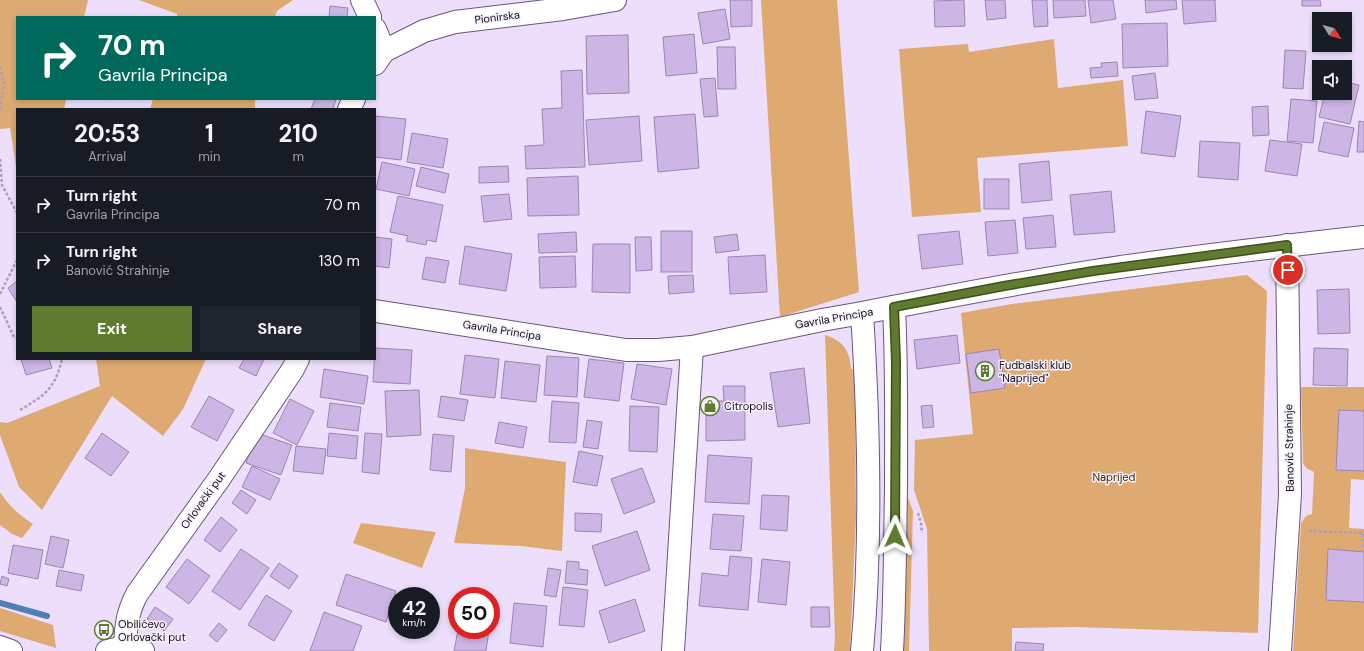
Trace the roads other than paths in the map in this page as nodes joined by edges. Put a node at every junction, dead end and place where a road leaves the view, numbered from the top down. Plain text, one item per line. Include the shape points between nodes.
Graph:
1 (362, 0) edge
2 (615, 0) edge
3 (370, 16) edge
4 (376, 35) edge
5 (380, 58) edge
6 (1364, 237) edge
7 (1287, 245) junction
8 (894, 307) junction
9 (376, 311) edge
10 (862, 313) junction
11 (692, 347) junction
12 (298, 360) edge
13 (0, 647) edge
14 (125, 650) edge
15 (11, 651) edge
16 (673, 651) edge
17 (862, 651) edge
18 (892, 651) edge
19 (1280, 651) edge

1 - 3 street
2 - 5 street, Pionirska via 450,23 424,31
4 - 5 street
6 - 7 street, Gavrila Principa
7 - 8 street, Gavrila Principa via 1093,271
7 - 19 street, Banović Strahinje via 1290,494
8 - 10 street, Gavrila Principa
8 - 18 street via 896,438
9 - 11 street, Gavrila Principa via 626,350
10 - 11 street, Gavrila Principa
10 - 17 street via 868,509
11 - 16 street
12 - 14 street, Orlovački put via 219,479 137,594 128,614
13 - 15 street

